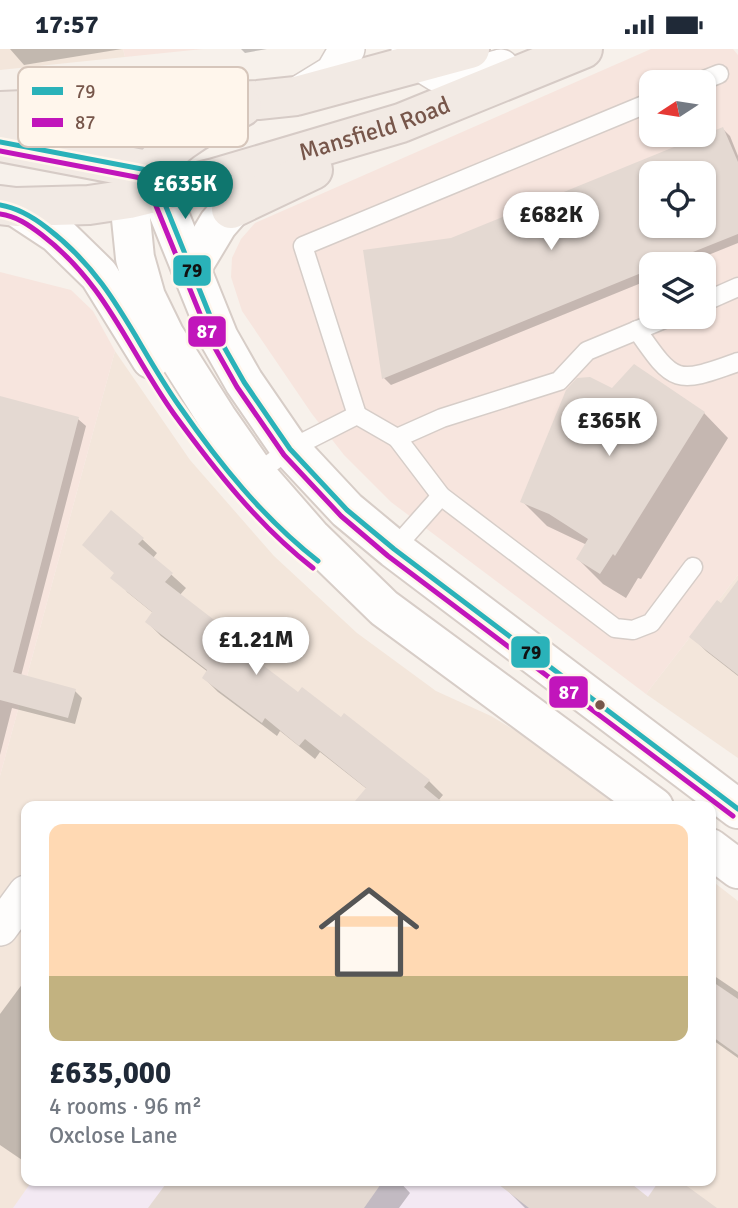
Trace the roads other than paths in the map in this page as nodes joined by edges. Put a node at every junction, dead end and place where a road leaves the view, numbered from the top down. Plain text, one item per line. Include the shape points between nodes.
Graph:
1 (347, 49) edge
2 (470, 49) edge
3 (576, 53) edge
4 (414, 56) edge
5 (719, 74) dead end
6 (716, 75) edge
7 (296, 96) junction
8 (248, 100) edge
9 (258, 100) junction
10 (248, 105) edge
11 (639, 107) edge
12 (18, 110) edge
13 (0, 111) edge
14 (401, 123) junction
15 (0, 142) edge
16 (184, 147) edge
17 (146, 187) junction
18 (8, 206) edge
19 (231, 209) joint
20 (191, 269) junction
21 (738, 288) edge
22 (716, 297) edge
23 (637, 330) joint
24 (738, 362) edge
25 (356, 415) junction
26 (397, 438) junction
27 (290, 449) junction
28 (256, 474) junction
29 (441, 496) junction
30 (394, 549) junction
31 (693, 567) dead end
32 (384, 608) junction
33 (646, 801) edge
34 (738, 809) edge
35 (716, 852) edge
36 (738, 869) edge
37 (21, 900) edge
38 (0, 928) edge

1 - 7 street via 333,73
2 - 4 highway, Mansfield Road
3 - 4 street via 507,65 457,80
3 - 14 highway, Mansfield Road
4 - 7 highway, Mansfield Road
5 - 6 lane
7 - 9 highway, Mansfield Road
8 - 9 highway, Mansfield Road
9 - 10 highway, Mansfield Road
11 - 25 lane via 303,246
12 - 13 highway, Mansfield Road
14 - 17 highway, Mansfield Road
14 - 19 highway via 358,150
15 - 17 highway, Mansfield Road
16 - 17 highway, Mansfield Road
17 - 18 highway, Mansfield Road via 89,205
17 - 20 main road
17 - 28 main road via 135,258 146,297 165,336
18 - 32 main road via 57,234 99,275 177,404 225,467 295,545
19 - 20 main road
20 - 27 main road via 219,338
21 - 22 lane
23 - 24 lane via 662,366 677,376 697,376
23 - 26 lane via 587,351 559,381 442,418
25 - 26 lane
25 - 27 lane
26 - 29 lane
27 - 28 lane
27 - 30 main road via 347,510
28 - 32 main road via 311,537
29 - 30 lane
29 - 31 lane via 615,628 634,630 651,623
30 - 34 main road
32 - 33 main road
35 - 36 main road
37 - 38 street

